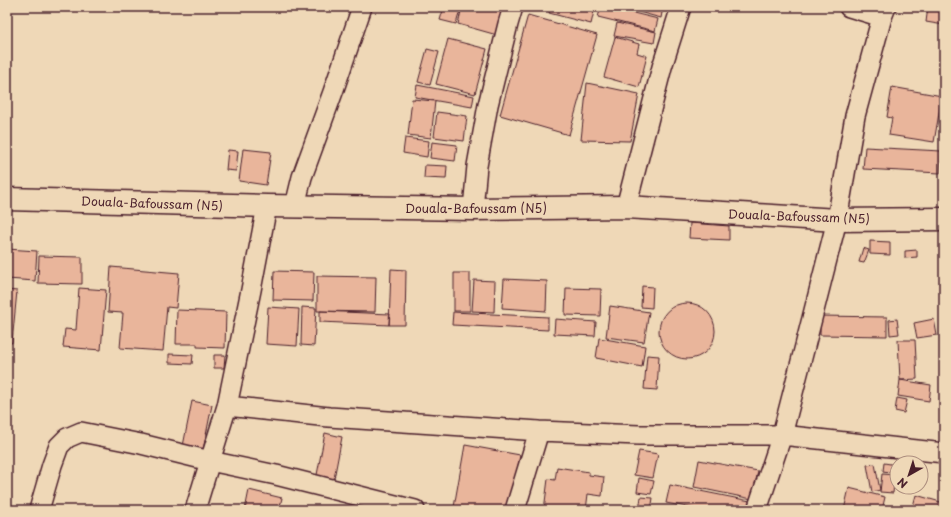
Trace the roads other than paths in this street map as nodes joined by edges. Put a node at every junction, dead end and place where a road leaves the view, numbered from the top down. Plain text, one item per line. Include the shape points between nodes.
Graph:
1 (362, 7) edge
2 (513, 7) edge
3 (681, 7) edge
4 (849, 7) edge
5 (884, 12) edge
6 (7, 199) edge
7 (266, 206) junction
8 (295, 206) junction
9 (626, 207) junction
10 (473, 209) junction
11 (944, 219) edge
12 (837, 220) junction
13 (227, 406) junction
14 (540, 431) junction
15 (782, 435) junction
16 (944, 454) edge
17 (210, 461) junction
18 (39, 510) edge
19 (195, 510) edge
20 (415, 510) edge
21 (514, 510) edge
22 (757, 510) edge

1 - 8 street via 302,177
2 - 10 street via 488,105 477,166
3 - 9 street via 662,67
4 - 5 street
5 - 12 street via 855,116
6 - 7 highway, Douala-Bafoussam (N5)
7 - 8 highway, Douala-Bafoussam (N5)
7 - 13 street
8 - 10 highway, Douala-Bafoussam (N5)
9 - 10 highway, Douala-Bafoussam (N5)
9 - 12 highway, Douala-Bafoussam (N5)
11 - 12 highway, Douala-Bafoussam (N5)
12 - 15 street
13 - 14 street via 329,417
13 - 17 street
14 - 15 street
14 - 21 street
15 - 16 street
15 - 22 street
17 - 18 street via 81,432 67,438 59,446
17 - 19 street
17 - 20 street

